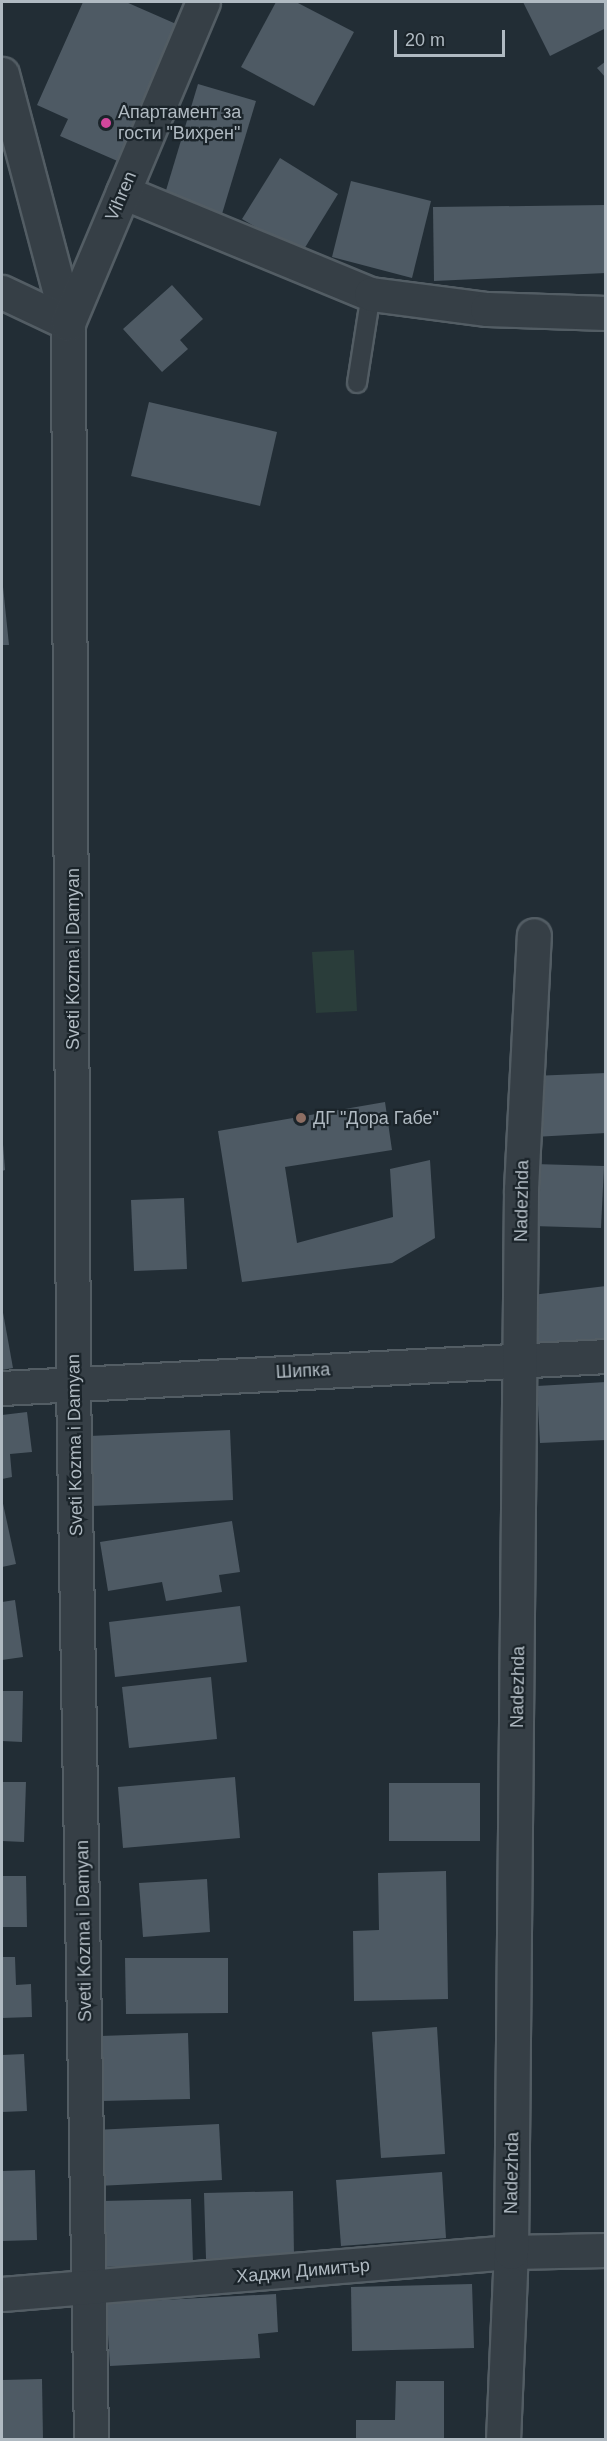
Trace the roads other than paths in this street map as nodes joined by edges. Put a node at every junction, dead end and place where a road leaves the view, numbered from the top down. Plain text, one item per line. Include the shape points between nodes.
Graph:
1 (203, 2) edge
2 (4, 90) edge
3 (123, 192) junction
4 (2, 292) edge
5 (371, 294) junction
6 (606, 313) edge
7 (68, 323) junction
8 (357, 383) dead end
9 (534, 935) dead end
10 (606, 1356) edge
11 (521, 1358) junction
12 (73, 1385) junction
13 (2, 1388) edge
14 (606, 2250) edge
15 (511, 2252) junction
16 (91, 2291) junction
17 (2, 2294) edge
18 (91, 2439) edge
19 (503, 2439) edge

1 - 3 street, Vihren
2 - 7 street
3 - 5 street
3 - 7 street, Vihren
4 - 7 street
5 - 6 street via 487,309
5 - 8 lane
7 - 12 street, Sveti Kozma i Damyan via 72,450
9 - 11 street, Nadezhda via 521,1189
10 - 11 street, Шипка
11 - 12 street, Шипка
11 - 15 street, Nadezhda
12 - 13 street, Шипка
12 - 16 street, Sveti Kozma i Damyan
14 - 15 street, Хаджи Димитър
15 - 16 street, Хаджи Димитър
15 - 19 street, Nadezhda
16 - 17 street, Хаджи Димитър
16 - 18 street, Sveti Kozma i Damyan

